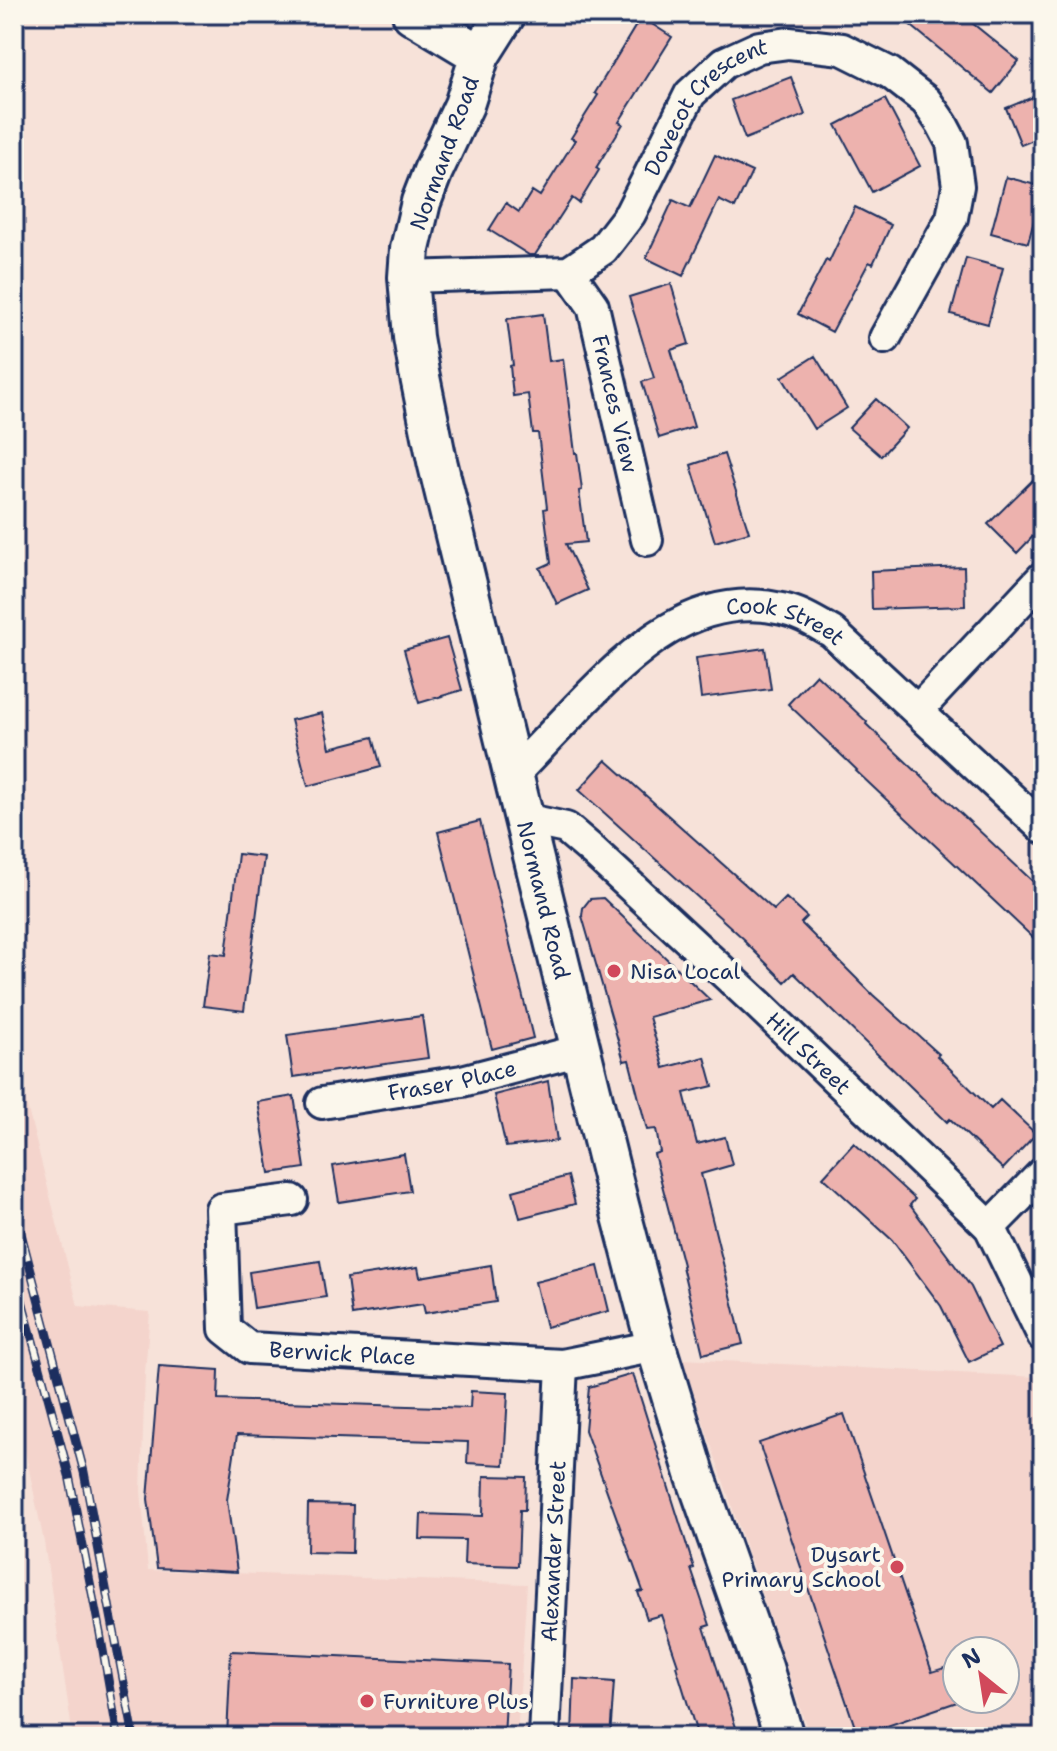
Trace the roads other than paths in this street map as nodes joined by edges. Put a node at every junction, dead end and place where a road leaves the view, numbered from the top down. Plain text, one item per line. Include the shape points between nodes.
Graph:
1 (412, 14) edge
2 (506, 14) edge
3 (480, 55) junction
4 (569, 272) junction
5 (408, 277) junction
6 (885, 338) dead end
7 (647, 540) dead end
8 (1043, 577) edge
9 (918, 710) junction
10 (513, 775) junction
11 (524, 819) junction
12 (1043, 828) edge
13 (581, 1050) junction
14 (322, 1103) dead end
15 (1043, 1173) edge
16 (292, 1200) dead end
17 (990, 1227) junction
18 (1043, 1336) edge
19 (656, 1346) junction
20 (562, 1365) junction
21 (544, 1737) edge
22 (784, 1737) edge

1 - 3 main road
2 - 3 main road, Normand Road
3 - 5 main road, Normand Road via 421,202
4 - 5 street
4 - 6 street, Dovecot Crescent via 603,249 630,214 690,94 724,63 759,47 789,43 842,49 890,73 926,101 952,143 958,186 952,218
4 - 7 street, Frances View via 593,306
5 - 10 main road, Normand Road via 413,337 437,461
8 - 9 street
9 - 10 street, Cook Street via 832,632 803,615 751,605 714,609 670,627 639,648
9 - 12 street, Cook Street
10 - 11 main road, Normand Road
11 - 13 main road, Normand Road
11 - 17 street, Hill Street via 566,828 594,852
13 - 14 street, Fraser Place via 462,1081
13 - 19 main road, Normand Road
15 - 17 street
16 - 20 street, Berwick Place via 221,1209 225,1329 249,1348
17 - 18 street, Hill Street
19 - 20 street, Berwick Place
19 - 22 main road, Normand Road
20 - 21 street, Alexander Street

